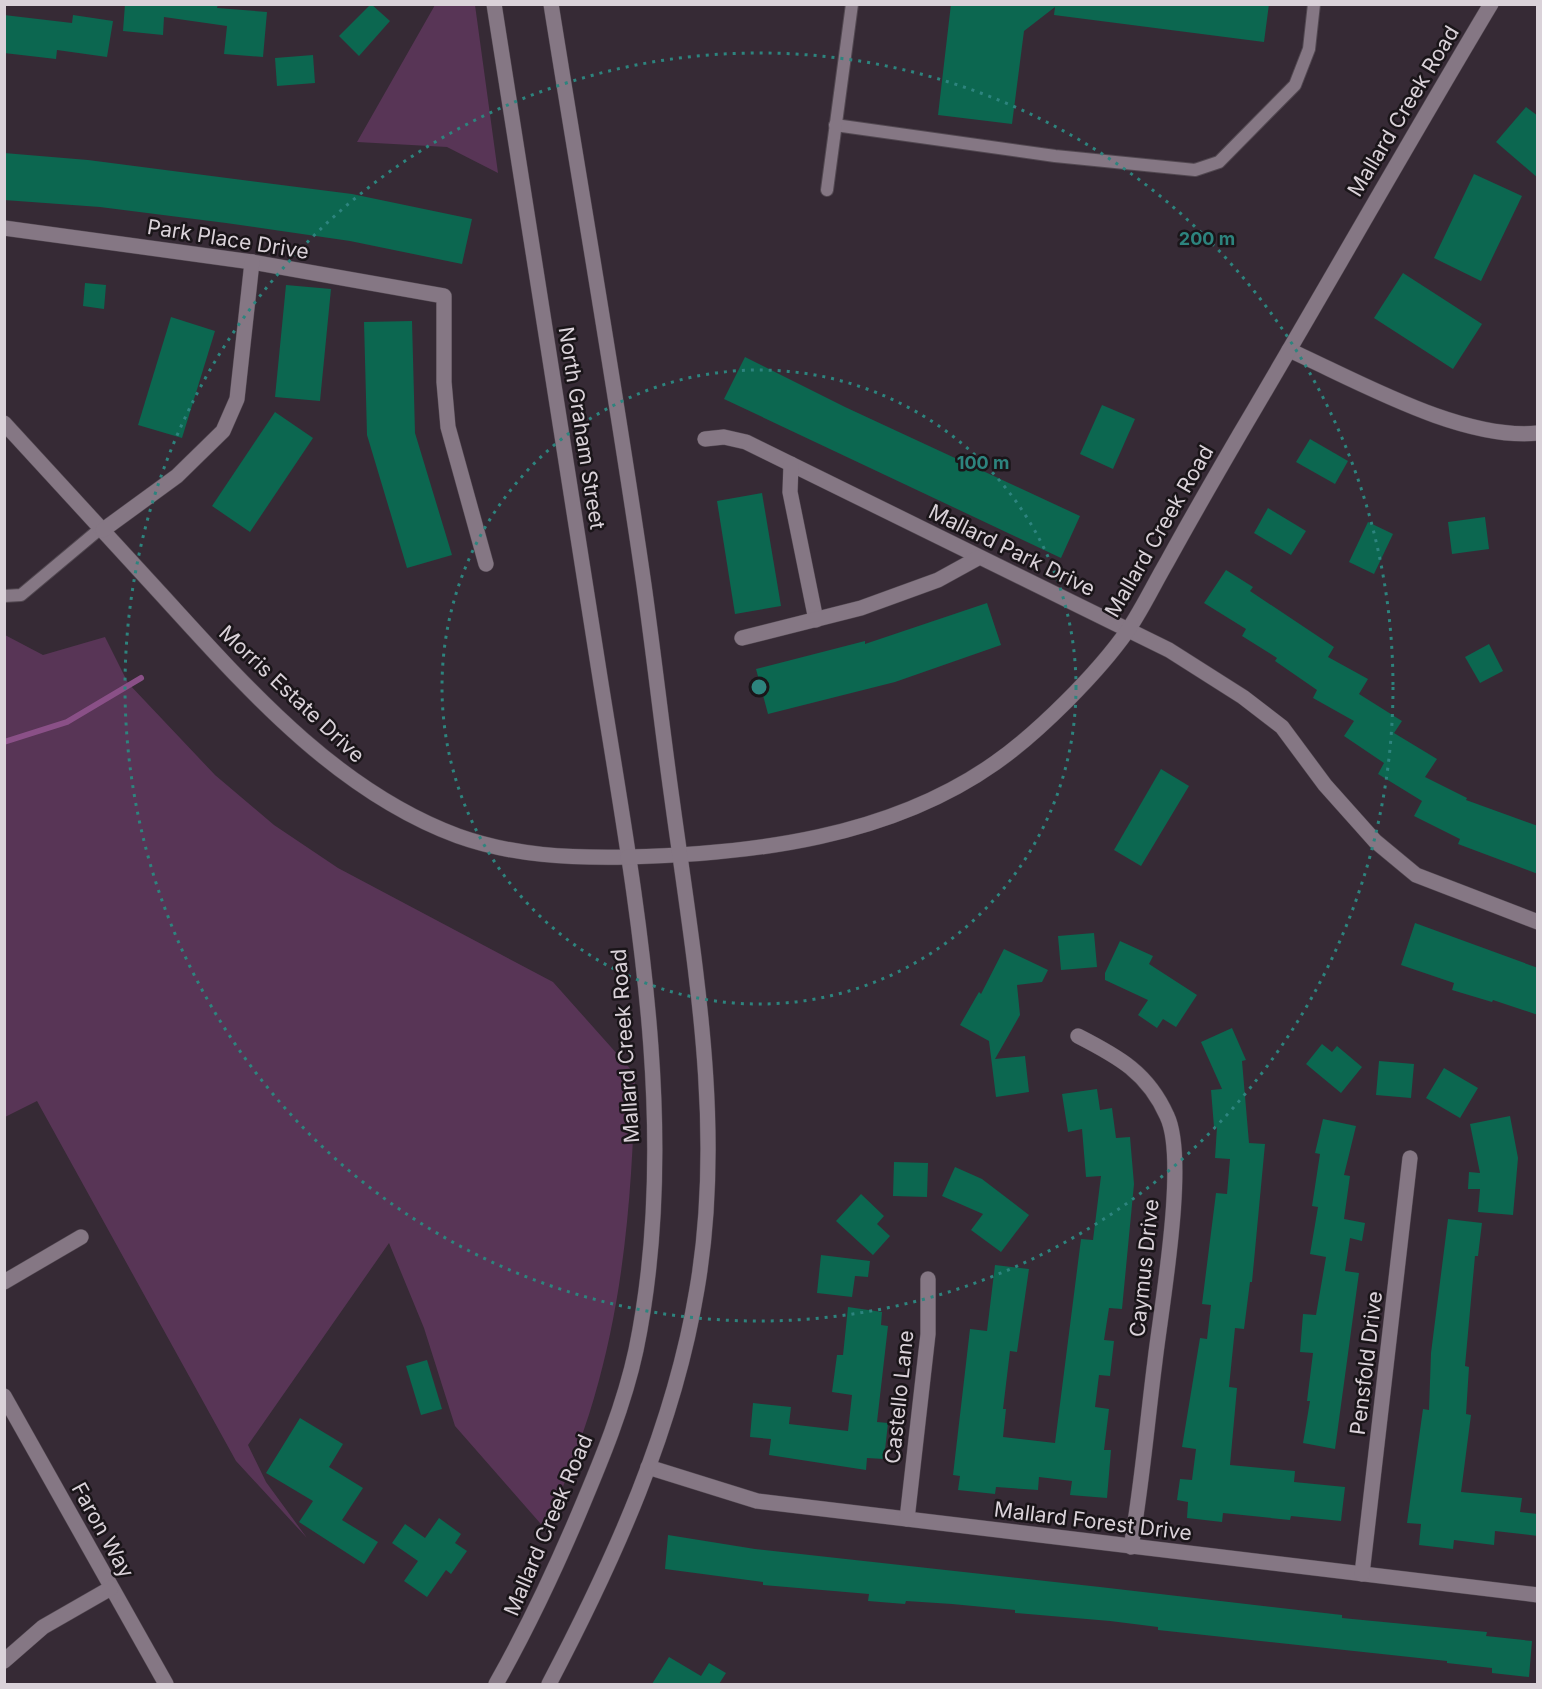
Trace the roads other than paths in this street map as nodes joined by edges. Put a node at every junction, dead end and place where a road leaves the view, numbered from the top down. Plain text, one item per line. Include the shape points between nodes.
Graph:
1 (494, 4) edge
2 (551, 4) edge
3 (852, 4) edge
4 (1314, 4) edge
5 (1491, 4) edge
6 (836, 125) junction
7 (827, 190) dead end
8 (4, 228) edge
9 (252, 262) junction
10 (1289, 350) junction
11 (4, 423) edge
12 (1538, 433) edge
13 (705, 439) dead end
14 (791, 464) junction
15 (102, 529) junction
16 (978, 558) junction
17 (486, 564) dead end
18 (4, 596) edge
19 (816, 620) junction
20 (1128, 630) junction
21 (742, 638) dead end
22 (680, 856) junction
23 (628, 857) junction
24 (1538, 922) edge
25 (1078, 1036) dead end
26 (1410, 1158) dead end
27 (81, 1237) dead end
28 (928, 1279) dead end
29 (4, 1281) edge
30 (4, 1396) edge
31 (648, 1467) junction
32 (907, 1519) junction
33 (1131, 1546) junction
34 (1362, 1574) junction
35 (111, 1588) junction
36 (1538, 1595) edge
37 (4, 1661) edge
38 (166, 1684) edge
39 (496, 1684) edge
40 (549, 1684) edge

1 - 23 street, North Graham Street
2 - 22 street, North Graham Street via 644,584
3 - 6 lane
4 - 6 lane via 1309,49 1295,85 1219,162 1195,170 1055,156
5 - 10 street, Mallard Creek Road
6 - 7 lane
8 - 9 street, Park Place Drive
9 - 15 street via 237,399 223,431 177,476
9 - 17 street, Park Place Drive via 444,296 448,428
10 - 12 street via 1461,424 1495,433
10 - 20 street, Mallard Creek Road
11 - 15 street, Morris Estate Drive
13 - 14 street, Mallard Park Drive via 724,437 746,442
14 - 16 street, Mallard Park Drive
14 - 19 street via 790,492
15 - 18 lane via 21,595
15 - 23 street, Morris Estate Drive via 227,667 350,778 457,835 501,849 560,858
16 - 19 street via 919,587
16 - 20 street, Mallard Park Drive
19 - 21 street
20 - 22 street, Mallard Creek Road via 1021,744 955,788 913,808 838,832
20 - 24 street, Mallard Park Drive via 1169,650 1282,727 1325,785 1399,864 1416,875
22 - 23 street, Mallard Creek Road
22 - 31 street via 706,1067 706,1223 687,1337
23 - 39 street, Mallard Creek Road via 655,1105 654,1193 643,1306 635,1353 604,1454 524,1635
25 - 33 street, Caymus Drive via 1121,1058 1152,1087 1169,1118 1175,1150 1171,1225
26 - 34 street, Pensfold Drive
27 - 29 street
28 - 32 street, Castello Lane via 928,1334
30 - 35 street, Faron Way
31 - 32 street, Mallard Forest Drive via 757,1501
31 - 40 street via 585,1614
32 - 33 street, Mallard Forest Drive
33 - 34 street, Mallard Forest Drive
34 - 36 street, Mallard Forest Drive
35 - 37 street via 43,1627
35 - 38 street, Faron Way

